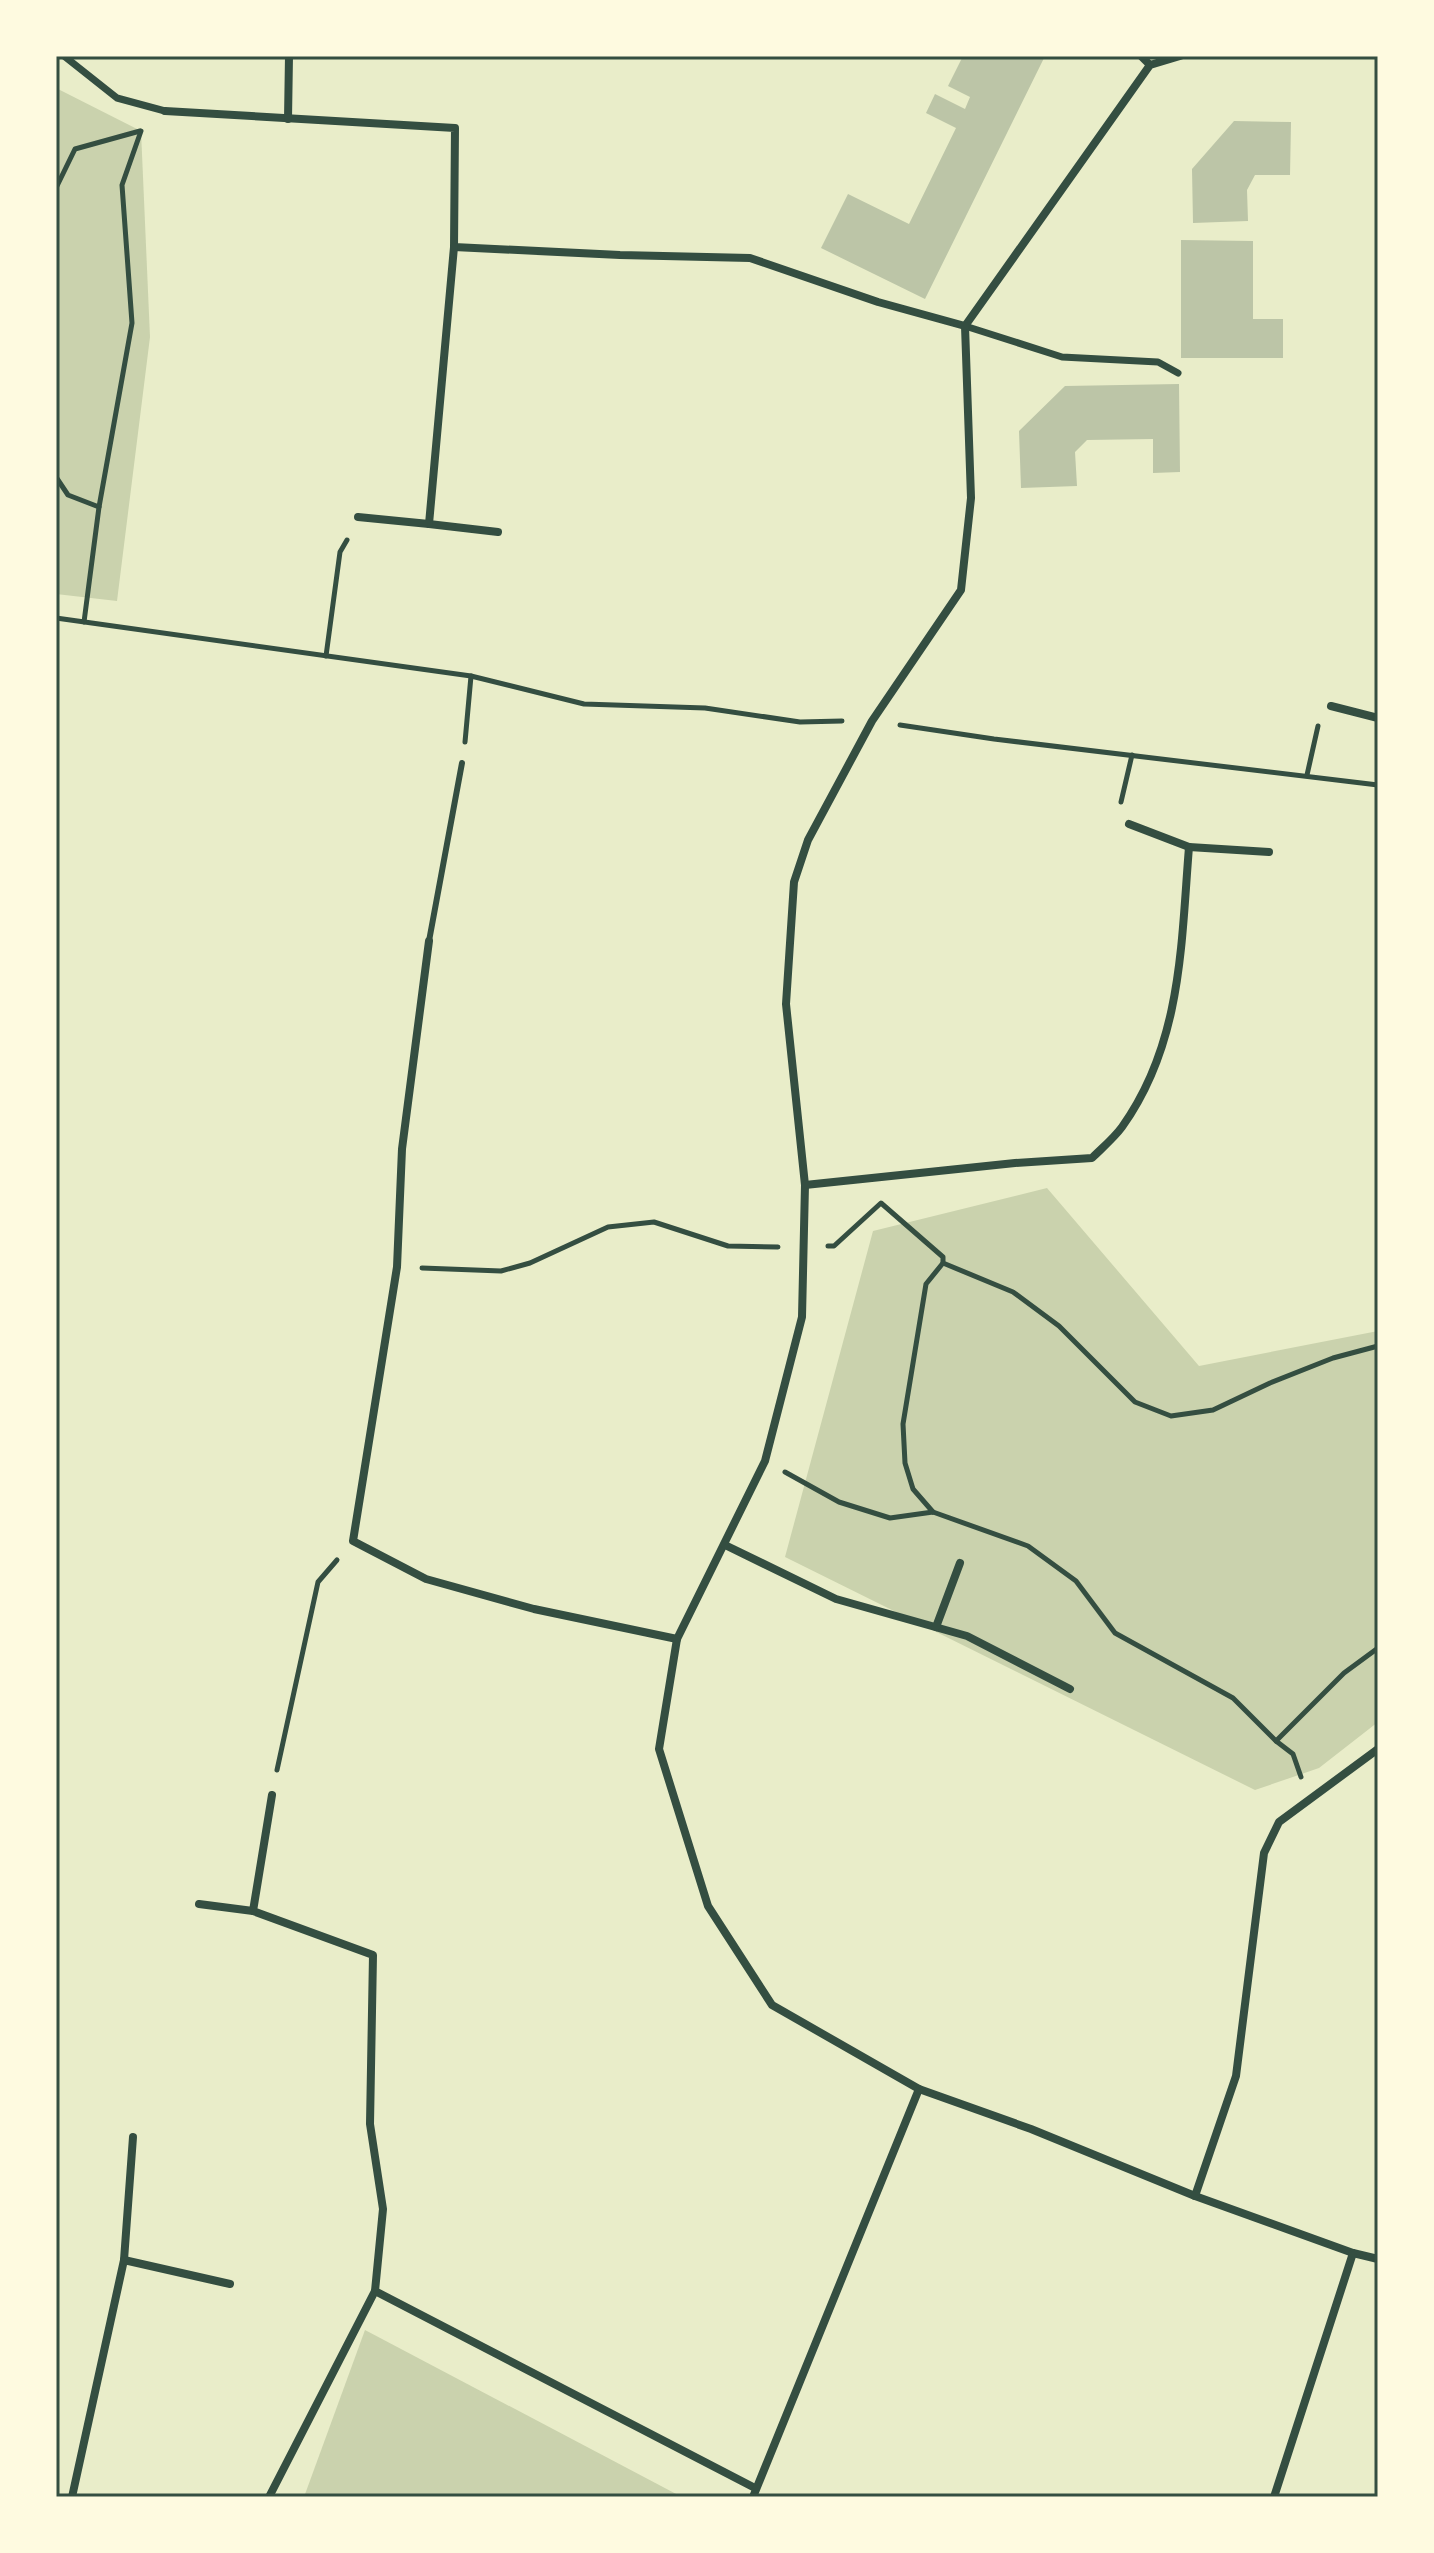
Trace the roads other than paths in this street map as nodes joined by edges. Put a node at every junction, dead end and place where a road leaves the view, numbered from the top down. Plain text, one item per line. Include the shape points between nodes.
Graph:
1 (64, 56) edge
2 (289, 56) edge
3 (1141, 56) edge
4 (1180, 56) edge
5 (1150, 65) junction
6 (165, 111) joint
7 (288, 119) junction
8 (454, 247) junction
9 (965, 326) junction
10 (1178, 373) dead end
11 (358, 517) road end
12 (429, 524) junction
13 (498, 532) dead end
14 (1331, 706) road end
15 (1378, 718) edge
16 (462, 763) road end
17 (1129, 824) road end
18 (1189, 847) junction
19 (1269, 852) dead end
20 (429, 941) joint
21 (805, 1185) junction
22 (725, 1545) junction
23 (960, 1563) dead end
24 (936, 1627) junction
25 (677, 1639) junction
26 (1070, 1689) dead end
27 (1378, 1749) edge
28 (272, 1795) road end
29 (199, 1904) dead end
30 (253, 1911) junction
31 (919, 2089) junction
32 (133, 2137) dead end
33 (1195, 2196) junction
34 (1353, 2253) junction
35 (1378, 2259) edge
36 (124, 2260) junction
37 (230, 2284) dead end
38 (375, 2291) junction
39 (754, 2492) edge
40 (72, 2497) edge
41 (269, 2497) edge
42 (1274, 2497) edge

1 - 6 street via 117,98
2 - 7 street
3 - 5 street
4 - 5 street
5 - 9 street
6 - 7 street
7 - 8 street via 455,128
8 - 9 street via 750,258
8 - 12 street
9 - 10 street via 1062,357 1158,362
9 - 21 street via 971,498 961,590 872,721 808,840 794,882 786,1004
11 - 12 street
12 - 13 street
14 - 15 street
16 - 20 lane
17 - 18 street
18 - 19 street
18 - 21 street via 1177,989 1162,1051 1121,1128 1092,1158
20 - 25 street via 402,1149 397,1267 353,1541 426,1579 534,1609
21 - 22 street via 802,1317 765,1461
22 - 24 street via 836,1599
22 - 25 street
23 - 24 street
24 - 26 street via 967,1636
25 - 31 street via 659,1749 708,1906 772,2005
27 - 33 street via 1279,1822 1264,1853 1236,2076
28 - 30 street
29 - 30 street
30 - 38 street via 373,1955 370,2124 383,2209
31 - 33 street
31 - 39 street
32 - 36 street
33 - 34 street
34 - 35 street
34 - 42 street
36 - 37 street
36 - 40 street
38 - 39 street
38 - 41 street

